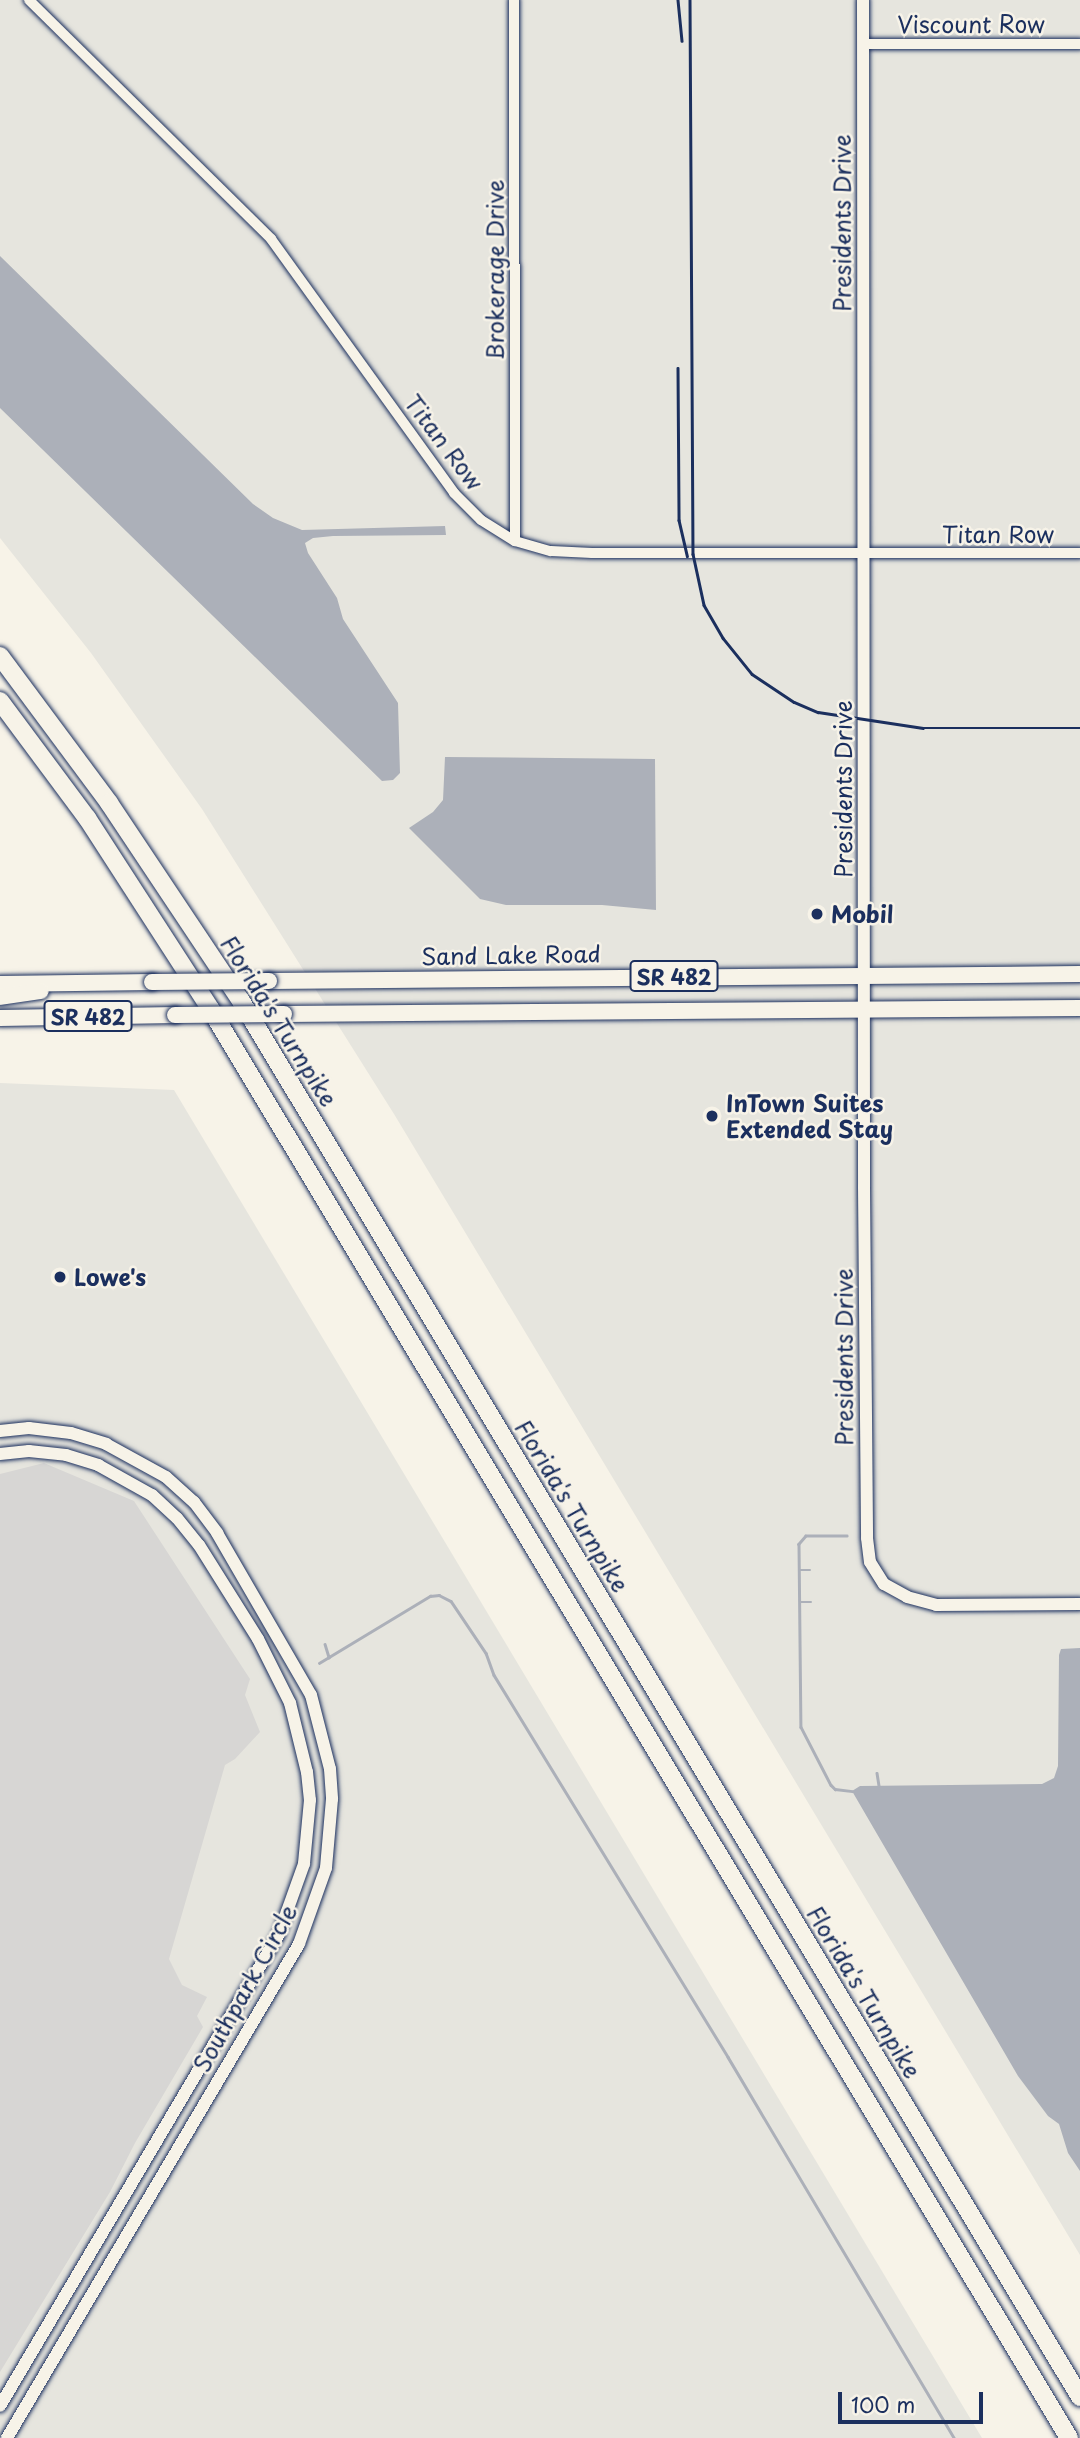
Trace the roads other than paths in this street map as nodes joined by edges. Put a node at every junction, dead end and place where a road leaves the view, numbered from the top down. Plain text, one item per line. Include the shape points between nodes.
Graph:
1 (29, 0) edge
2 (514, 0) edge
3 (863, 0) edge
4 (863, 44) junction
5 (1080, 44) edge
6 (515, 541) junction
7 (865, 553) junction
8 (1080, 553) edge
9 (0, 656) edge
10 (0, 701) edge
11 (1080, 974) edge
12 (864, 975) junction
13 (81, 983) junction
14 (0, 984) edge
15 (0, 997) edge
16 (863, 1008) junction
17 (1080, 1008) edge
18 (0, 1018) edge
19 (0, 1431) edge
20 (0, 1454) edge
21 (1080, 1604) edge
22 (1080, 2397) edge
23 (0, 2406) edge
24 (7, 2438) edge
25 (1069, 2438) edge

1 - 6 street, Titan Row via 271,239 454,493 481,520
2 - 6 street, Brokerage Drive
3 - 4 street, Presidents Drive
4 - 5 street, Viscount Row
4 - 7 street, Presidents Drive
6 - 7 street, Titan Row via 551,551 592,553
7 - 8 street, Titan Row
7 - 12 street, Presidents Drive
9 - 22 highway, Florida's Turnpike via 110,803 241,1001
10 - 25 highway via 87,818 204,999
11 - 12 main road, Sand Lake Road / SR 482
12 - 13 main road, Sand Lake Road / SR 482, bridge
12 - 16 street, Presidents Drive
13 - 14 main road, SR 482
13 - 15 main road
16 - 17 main road, SR 482
16 - 18 main road, SR 482, bridge
16 - 21 street, Presidents Drive via 870,1562 884,1584 906,1597 936,1605
19 - 24 street, Southpark Circle via 29,1428 106,1444 166,1477 194,1503 237,1565 311,1695 330,1769 332,1799 326,1868 299,1944
20 - 23 street, Southpark Circle via 41,1452 98,1465 152,1495 177,1518 258,1639 290,1703 310,1800 304,1864 279,1934

